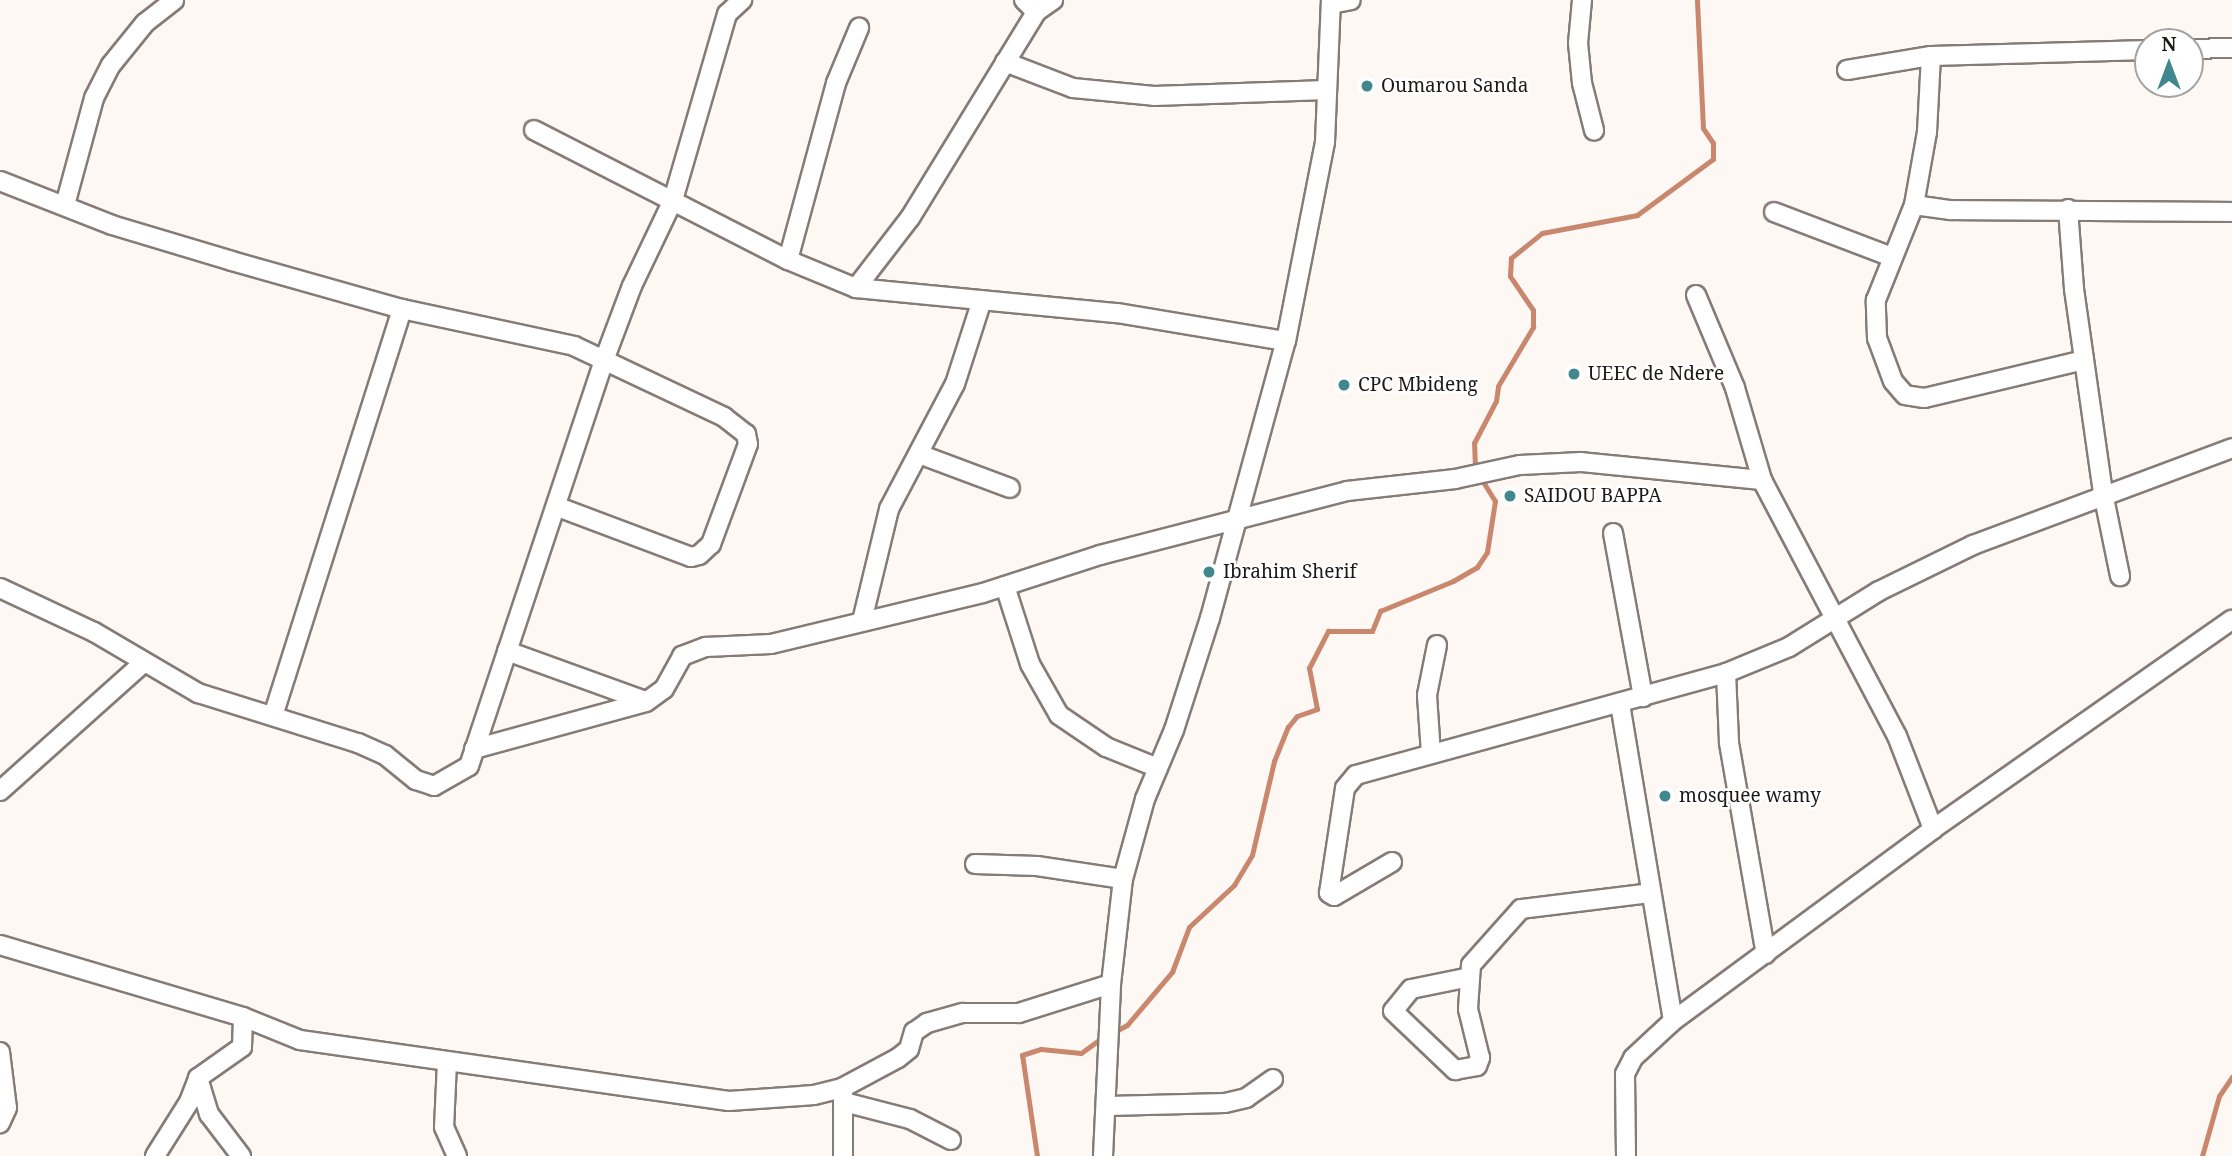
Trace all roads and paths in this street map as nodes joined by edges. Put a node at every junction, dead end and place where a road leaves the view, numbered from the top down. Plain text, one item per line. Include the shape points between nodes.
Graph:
1 (174, 0) edge
2 (741, 0) edge
3 (1053, 0) edge
4 (1352, 0) edge
5 (1582, 0) edge
6 (1331, 2) edge
7 (1030, 6) edge
8 (859, 28) dead end
9 (2232, 48) edge
10 (2204, 49) edge
11 (2134, 50) edge
12 (1931, 56) junction
13 (1005, 62) junction
14 (1847, 70) dead end
15 (1327, 90) junction
16 (1594, 130) dead end
17 (534, 131) dead end
18 (0, 181) edge
19 (673, 200) junction
20 (65, 205) junction
21 (1914, 205) junction
22 (2068, 209) junction
23 (1774, 212) dead end
24 (2232, 212) edge
25 (1892, 257) junction
26 (788, 260) junction
27 (856, 288) junction
28 (1696, 295) dead end
29 (982, 300) junction
30 (402, 309) junction
31 (1286, 341) junction
32 (2084, 360) junction
33 (603, 363) junction
34 (2232, 448) edge
35 (919, 454) junction
36 (1762, 480) junction
37 (1010, 488) dead end
38 (2103, 494) junction
39 (558, 507) junction
40 (1239, 517) junction
41 (1613, 533) dead end
42 (2120, 576) dead end
43 (1005, 586) junction
44 (0, 588) edge
45 (2232, 620) edge
46 (862, 621) junction
47 (1834, 623) junction
48 (1437, 645) dead end
49 (507, 651) junction
50 (143, 663) junction
51 (1726, 673) junction
52 (1643, 697) junction
53 (646, 702) junction
54 (1620, 704) junction
55 (273, 716) junction
56 (474, 749) junction
57 (1431, 754) junction
58 (1158, 768) junction
59 (0, 791) edge
60 (1933, 829) junction
61 (1392, 862) dead end
62 (975, 864) dead end
63 (1123, 879) junction
64 (1651, 893) junction
65 (0, 945) edge
66 (1766, 954) junction
67 (1470, 977) junction
68 (1111, 984) junction
69 (243, 1017) junction
70 (1673, 1021) junction
71 (0, 1052) edge
72 (447, 1062) junction
73 (198, 1078) junction
74 (1273, 1079) dead end
75 (843, 1095) junction
76 (1108, 1106) junction
77 (0, 1123) edge
78 (951, 1140) dead end
79 (155, 1156) edge
80 (241, 1156) edge
81 (457, 1156) edge
82 (843, 1156) edge
83 (1103, 1156) edge
84 (1626, 1156) edge

1 - 20 street via 145,23 111,65 94,98
2 - 19 street via 727,13
3 - 7 street
4 - 6 street
5 - 16 street via 1578,43
6 - 15 street
7 - 13 street
8 - 26 street via 836,83
9 - 10 street
11 - 12 street
12 - 14 street
12 - 21 street via 1927,132
13 - 15 street via 1073,88 1154,96
13 - 27 street via 910,218
15 - 31 street via 1325,142
17 - 19 street
18 - 20 street
19 - 26 street
19 - 33 street via 632,286
20 - 30 street via 112,225
21 - 22 street
21 - 25 street
22 - 24 street
22 - 32 street
23 - 25 street
25 - 32 street via 1876,300 1877,338 1893,381 1905,395 1924,398
26 - 27 street
27 - 29 street
28 - 36 street via 1735,388
29 - 31 street via 1118,313
29 - 35 street via 955,384
30 - 33 street via 574,346
30 - 55 street
31 - 40 street
32 - 38 street
33 - 39 street
33 - 39 street via 724,417 746,434 748,444 711,544 699,555 691,557
34 - 38 street
35 - 37 street
35 - 46 street via 889,509
36 - 40 street via 1581,461 1347,491
36 - 47 street via 1799,545
38 - 42 street
38 - 47 street via 1973,545 1879,592
39 - 49 street
40 - 43 street
40 - 58 street
41 - 52 street
43 - 46 street
43 - 58 street via 1030,664 1059,715 1106,747
44 - 50 street via 94,632
45 - 60 street
46 - 53 street via 771,644 732,644 682,656 664,689
47 - 51 street
47 - 60 street via 1896,736
48 - 57 street via 1426,695
49 - 53 street via 624,698
49 - 56 street
50 - 55 street via 198,693
50 - 59 street
51 - 52 street
51 - 66 street via 1731,754
52 - 54 street
53 - 56 street
54 - 57 street
54 - 64 street
55 - 56 street via 376,751 416,780 434,786 469,766
57 - 61 street via 1371,768 1356,775 1345,788 1329,893 1334,896
58 - 63 street
60 - 66 street
62 - 63 street via 1037,866
63 - 68 street
64 - 67 street via 1521,909 1471,965
64 - 70 street
65 - 69 street
66 - 70 street
67 - 67 street via 1410,989 1393,1011 1455,1070 1477,1066 1480,1058 1468,1009
68 - 75 street via 1019,1013 963,1013 927,1023 914,1032 909,1049
68 - 76 street
69 - 72 street via 300,1040
69 - 73 street via 242,1047
70 - 84 street via 1633,1058 1625,1074
71 - 77 street via 8,1108
72 - 75 street via 729,1101
72 - 81 street via 444,1127
73 - 79 street via 189,1102
73 - 80 street via 209,1114
74 - 76 street via 1247,1098 1225,1103
75 - 78 street via 910,1119
75 - 82 street
76 - 83 street

